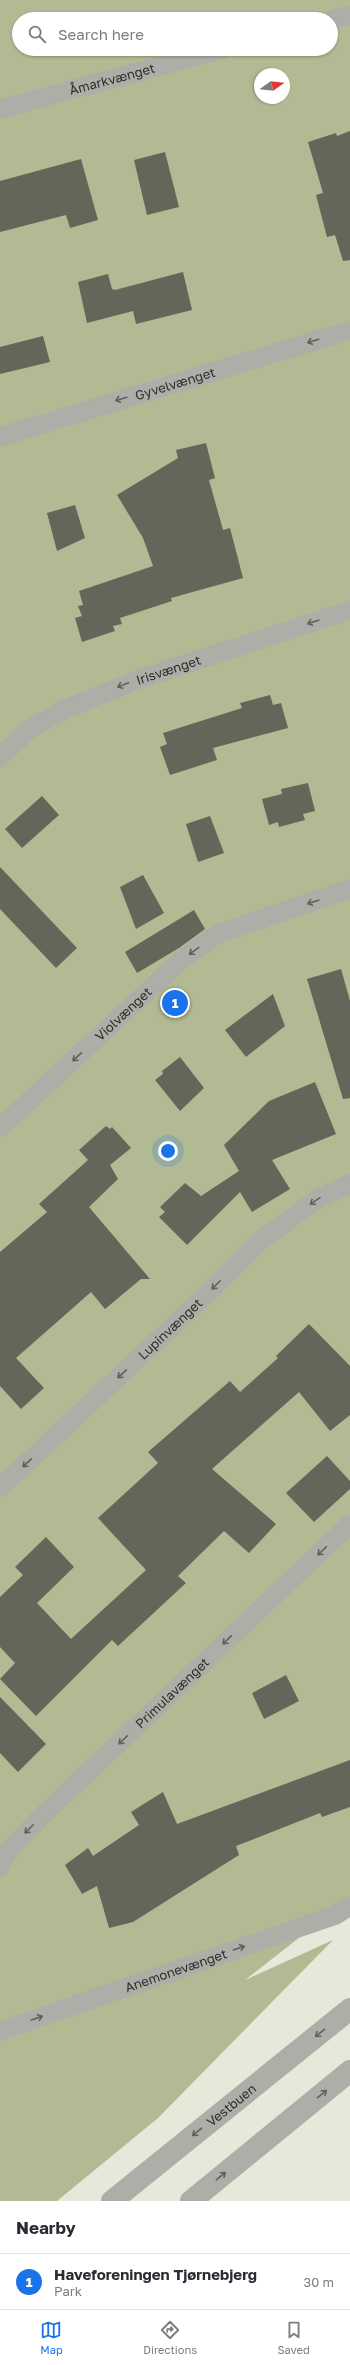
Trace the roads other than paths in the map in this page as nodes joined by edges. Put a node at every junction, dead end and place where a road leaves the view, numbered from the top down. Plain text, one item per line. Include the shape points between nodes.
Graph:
1 (350, 15) edge
2 (338, 18) edge
3 (197, 56) edge
4 (0, 109) edge
5 (350, 330) edge
6 (0, 437) edge
7 (350, 610) edge
8 (0, 757) edge
9 (350, 889) edge
10 (0, 1128) edge
11 (350, 1184) edge
12 (0, 1488) edge
13 (350, 1524) edge
14 (0, 1867) edge
15 (350, 1906) edge
16 (350, 2009) edge
17 (0, 2031) edge
18 (350, 2071) edge
19 (112, 2201) edge
20 (191, 2201) edge

1 - 2 lane
3 - 4 lane, Åmarkvænget
5 -> 6 lane, Gyvelvænget
7 -> 8 lane, Irisvænget via 137,680 63,710 30,730
9 -> 10 lane, Violvænget via 217,934 180,961
11 -> 12 lane, Lupinvænget via 319,1198 261,1240
13 -> 14 lane, Primulavænget via 44,1814 7,1852
17 -> 15 lane, Anemonevænget via 336,1915
16 -> 19 street, Vestbuen
20 -> 18 street

